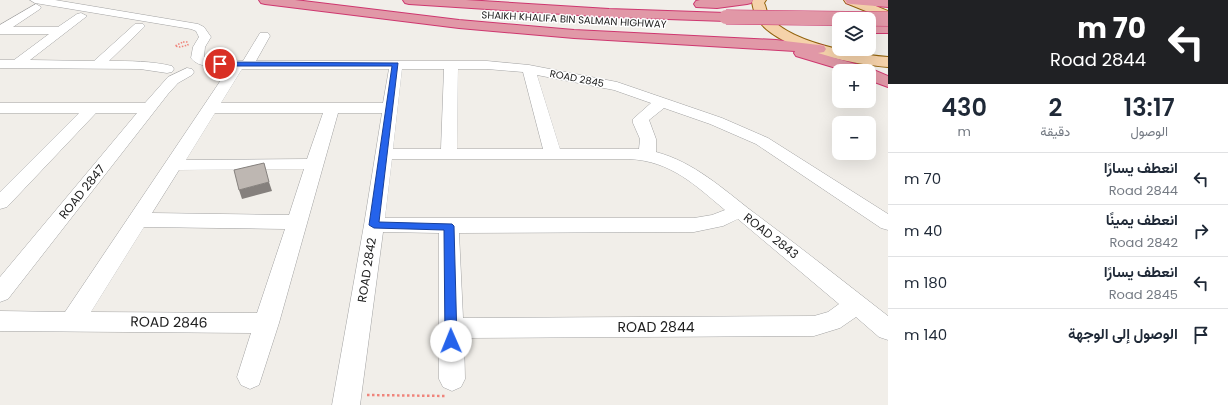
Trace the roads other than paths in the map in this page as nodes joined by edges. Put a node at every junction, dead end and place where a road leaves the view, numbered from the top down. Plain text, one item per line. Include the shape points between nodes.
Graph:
1 (265, 0) edge
2 (310, 0) edge
3 (409, 0) edge
4 (545, 0) edge
5 (715, 0) edge
6 (748, 0) edge
7 (760, 0) edge
8 (851, 0) edge
9 (618, 2) junction
10 (646, 2) dead end
11 (690, 2) dead end
12 (888, 3) edge
13 (35, 4) edge
14 (81, 16) dead end
15 (888, 17) edge
16 (140, 26) dead end
17 (832, 28) edge
18 (876, 29) edge
19 (888, 29) edge
20 (0, 30) edge
21 (62, 31) junction
22 (264, 36) dead end
23 (708, 41) junction
24 (819, 49) junction
25 (832, 53) edge
26 (842, 56) edge
27 (844, 56) edge
28 (196, 61) junction
29 (888, 62) edge
30 (0, 64) edge
31 (17, 64) junction
32 (98, 64) junction
33 (174, 64) junction
34 (239, 64) junction
35 (396, 64) junction
36 (451, 64) junction
37 (841, 64) edge
38 (529, 69) junction
39 (888, 76) edge
40 (876, 77) edge
41 (888, 82) edge
42 (164, 91) junction
43 (662, 102) junction
44 (92, 108) junction
45 (149, 108) junction
46 (210, 108) junction
47 (332, 108) junction
48 (390, 108) junction
49 (3, 110) edge
50 (383, 154) junction
51 (449, 154) junction
52 (553, 154) junction
53 (647, 154) junction
54 (314, 164) junction
55 (173, 165) junction
56 (0, 203) edge
57 (740, 211) junction
58 (137, 220) junction
59 (297, 222) junction
60 (888, 223) edge
61 (374, 225) junction
62 (449, 226) junction
63 (0, 293) edge
64 (854, 304) junction
65 (0, 321) edge
66 (72, 322) junction
67 (267, 323) junction
68 (451, 328) junction
69 (888, 330) edge
70 (250, 377) dead end
71 (452, 379) road end
72 (347, 400) edge

1 - 23 highway via 459,24 574,34
2 - 17 highway, SHAIKH KHALIFA BIN SALMAN HIGHWAY via 510,16 736,27
3 - 15 highway, SHAIKH KHALIFA BIN SALMAN HIGHWAY, bridge via 726,17
4 - 9 highway
5 - 11 highway
6 - 9 highway via 717,4
7 - 24 main road via 758,8 767,22 789,36
8 - 12 highway
8 - 15 main road
9 - 10 highway
13 - 20 street
13 - 28 street via 188,24 200,29 205,37
14 - 21 street
16 - 32 street
18 - 19 highway
20 - 21 street
21 - 31 street
22 - 34 street
23 - 24 highway
23 - 37 highway via 792,52
24 - 25 main road
26 - 39 main road
27 - 29 main road
28 - 33 street
28 - 33 street
28 - 34 street, ROAD 2845
28 - 42 street, ROAD 2847
30 - 31 street
31 - 32 street
32 - 33 street
33 - 42 street, ROAD 2847
34 - 35 street, ROAD 2845
34 - 46 street
35 - 36 street, ROAD 2845
35 - 48 street, ROAD 2842
36 - 38 street, ROAD 2845
36 - 51 street
38 - 43 street, ROAD 2845 via 617,86
38 - 52 street
40 - 41 highway
42 - 45 street, ROAD 2847
43 - 53 street via 641,119 648,139
43 - 60 street, ROAD 2845 via 762,141
44 - 45 street
44 - 49 street
44 - 56 street
45 - 63 street, ROAD 2847
46 - 47 street
46 - 55 street
47 - 48 street
47 - 54 street
48 - 50 street, ROAD 2842
50 - 51 street, ROAD 2843
50 - 61 street, ROAD 2842
51 - 52 street, ROAD 2843
52 - 53 street, ROAD 2843
53 - 57 street, ROAD 2843 via 679,165
54 - 55 street
54 - 59 street
55 - 58 street
57 - 62 street via 716,221 694,224
57 - 64 street, ROAD 2843
58 - 59 street
58 - 66 street
59 - 67 street
61 - 62 street
61 - 72 street, ROAD 2842
62 - 68 street
64 - 68 street, ROAD 2844 via 837,319 814,326
64 - 69 street, ROAD 2843
65 - 66 street, ROAD 2846
66 - 67 street, ROAD 2846
67 - 70 street
68 - 71 street

